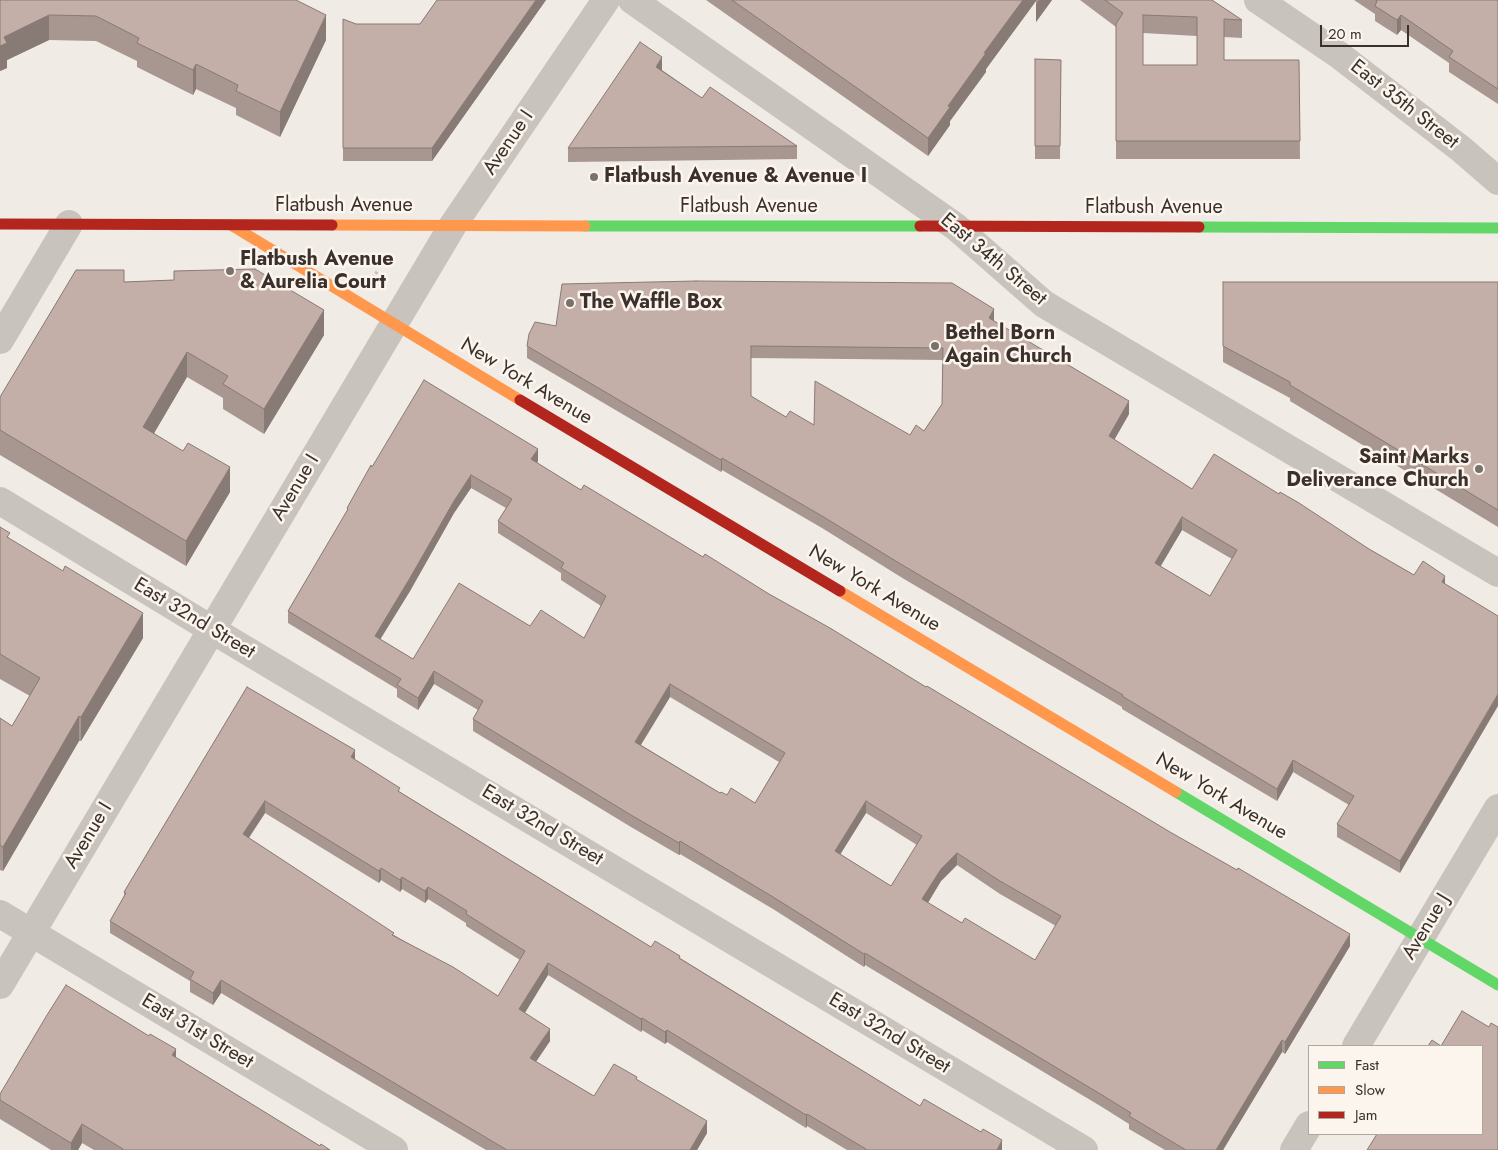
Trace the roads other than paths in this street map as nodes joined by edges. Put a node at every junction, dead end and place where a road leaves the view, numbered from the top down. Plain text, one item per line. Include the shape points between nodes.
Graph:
1 (606, 0) edge
2 (632, 0) edge
3 (1258, 0) edge
4 (1498, 181) edge
5 (0, 224) edge
6 (68, 224) junction
7 (231, 225) junction
8 (453, 225) junction
9 (956, 227) junction
10 (1498, 228) edge
11 (394, 324) junction
12 (0, 340) edge
13 (0, 501) edge
14 (1498, 573) edge
15 (212, 630) junction
16 (1498, 808) edge
17 (0, 914) edge
18 (31, 933) junction
19 (1420, 938) junction
20 (1498, 984) edge
21 (0, 985) edge
22 (1357, 1045) edge
23 (1308, 1127) edge
24 (394, 1150) edge
25 (1084, 1150) edge
26 (1294, 1150) edge

1 - 8 street, Avenue I
2 - 9 street, East 34th Street
3 - 4 street, East 35th Street via 1339,55
5 - 6 main road, Flatbush Avenue
6 - 7 main road, Flatbush Avenue
6 - 12 street
7 - 8 main road, Flatbush Avenue
7 - 11 main road, New York Avenue
8 - 9 main road, Flatbush Avenue
8 - 11 street, Avenue I
9 - 10 main road, Flatbush Avenue
9 - 14 street, East 34th Street via 1044,304
11 - 15 street, Avenue I
11 - 19 main road, New York Avenue
13 - 15 street, East 32nd Street
15 - 18 street, Avenue I
15 - 25 street, East 32nd Street
16 - 19 street, Avenue J
17 - 18 street, East 31st Street
18 - 21 street, Avenue I
18 - 24 street, East 31st Street
19 - 20 main road, New York Avenue
19 - 22 street, Avenue J
23 - 26 street

